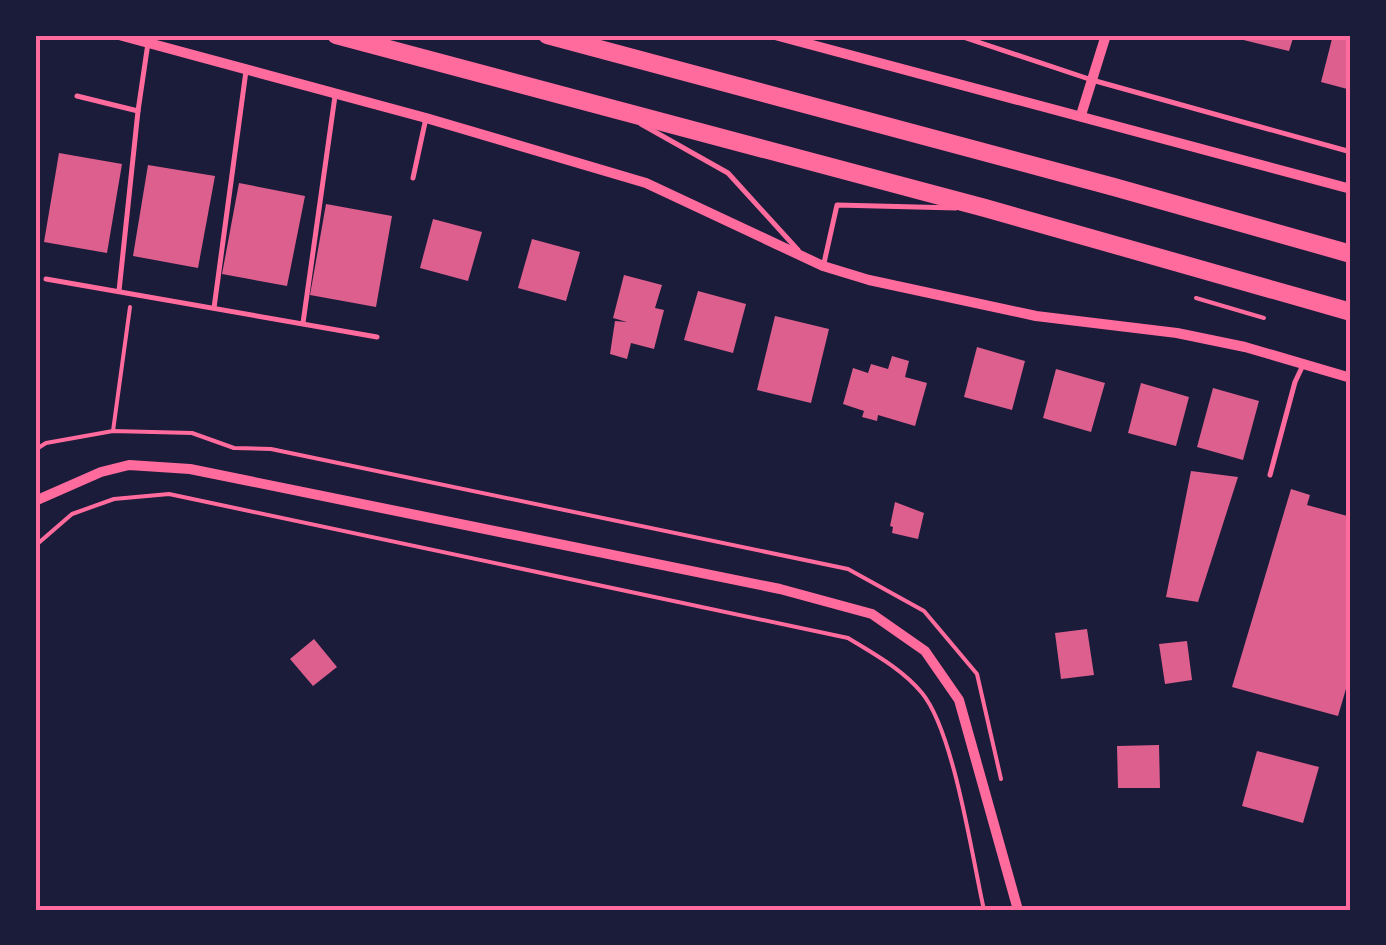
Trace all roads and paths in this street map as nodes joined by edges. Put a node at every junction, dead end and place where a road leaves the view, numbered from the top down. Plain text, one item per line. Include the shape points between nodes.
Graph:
1 (119, 35) edge
2 (336, 35) edge
3 (547, 35) edge
4 (775, 35) edge
5 (958, 35) edge
6 (1106, 35) edge
7 (811, 40) edge
8 (148, 43) junction
9 (246, 68) junction
10 (1092, 80) junction
11 (335, 94) junction
12 (78, 96) dead end
13 (138, 111) junction
14 (621, 113) junction
15 (1081, 115) junction
16 (426, 118) junction
17 (1351, 152) edge
18 (413, 178) dead end
19 (1351, 190) edge
20 (985, 208) junction
21 (1351, 254) edge
22 (804, 258) junction
23 (823, 266) junction
24 (46, 279) dead end
25 (119, 291) junction
26 (132, 294) junction
27 (1196, 298) dead end
28 (214, 308) junction
29 (1351, 312) edge
30 (1264, 318) dead end
31 (302, 324) junction
32 (376, 337) dead end
33 (1304, 363) junction
34 (1351, 378) edge
35 (113, 431) dead end
36 (1270, 475) dead end
37 (35, 501) edge
38 (35, 546) edge
39 (984, 910) edge
40 (1018, 910) edge

1 - 8 street
2 - 14 main road
3 - 21 main road
4 - 7 street
5 - 10 lane
6 - 10 street
7 - 15 street
8 - 9 street
8 - 13 lane
9 - 11 street
9 - 28 lane
10 - 15 street
10 - 17 lane
11 - 16 street
11 - 31 lane
12 - 13 lane
13 - 25 lane
14 - 20 main road
14 - 22 lane via 728,173
15 - 19 street
16 - 18 lane
16 - 22 street via 646,184
20 - 23 lane via 837,206
20 - 29 main road
22 - 23 street
23 - 33 street via 942,298 1177,333
24 - 25 lane
25 - 26 lane
26 - 28 lane
26 - 35 path
27 - 30 path
28 - 31 lane
31 - 32 lane
33 - 34 street
33 - 36 lane
37 - 40 street via 129,465 190,470 780,588 872,614 925,651 959,700
38 - 39 path via 72,514 114,498 169,494 848,638 925,696 946,741

